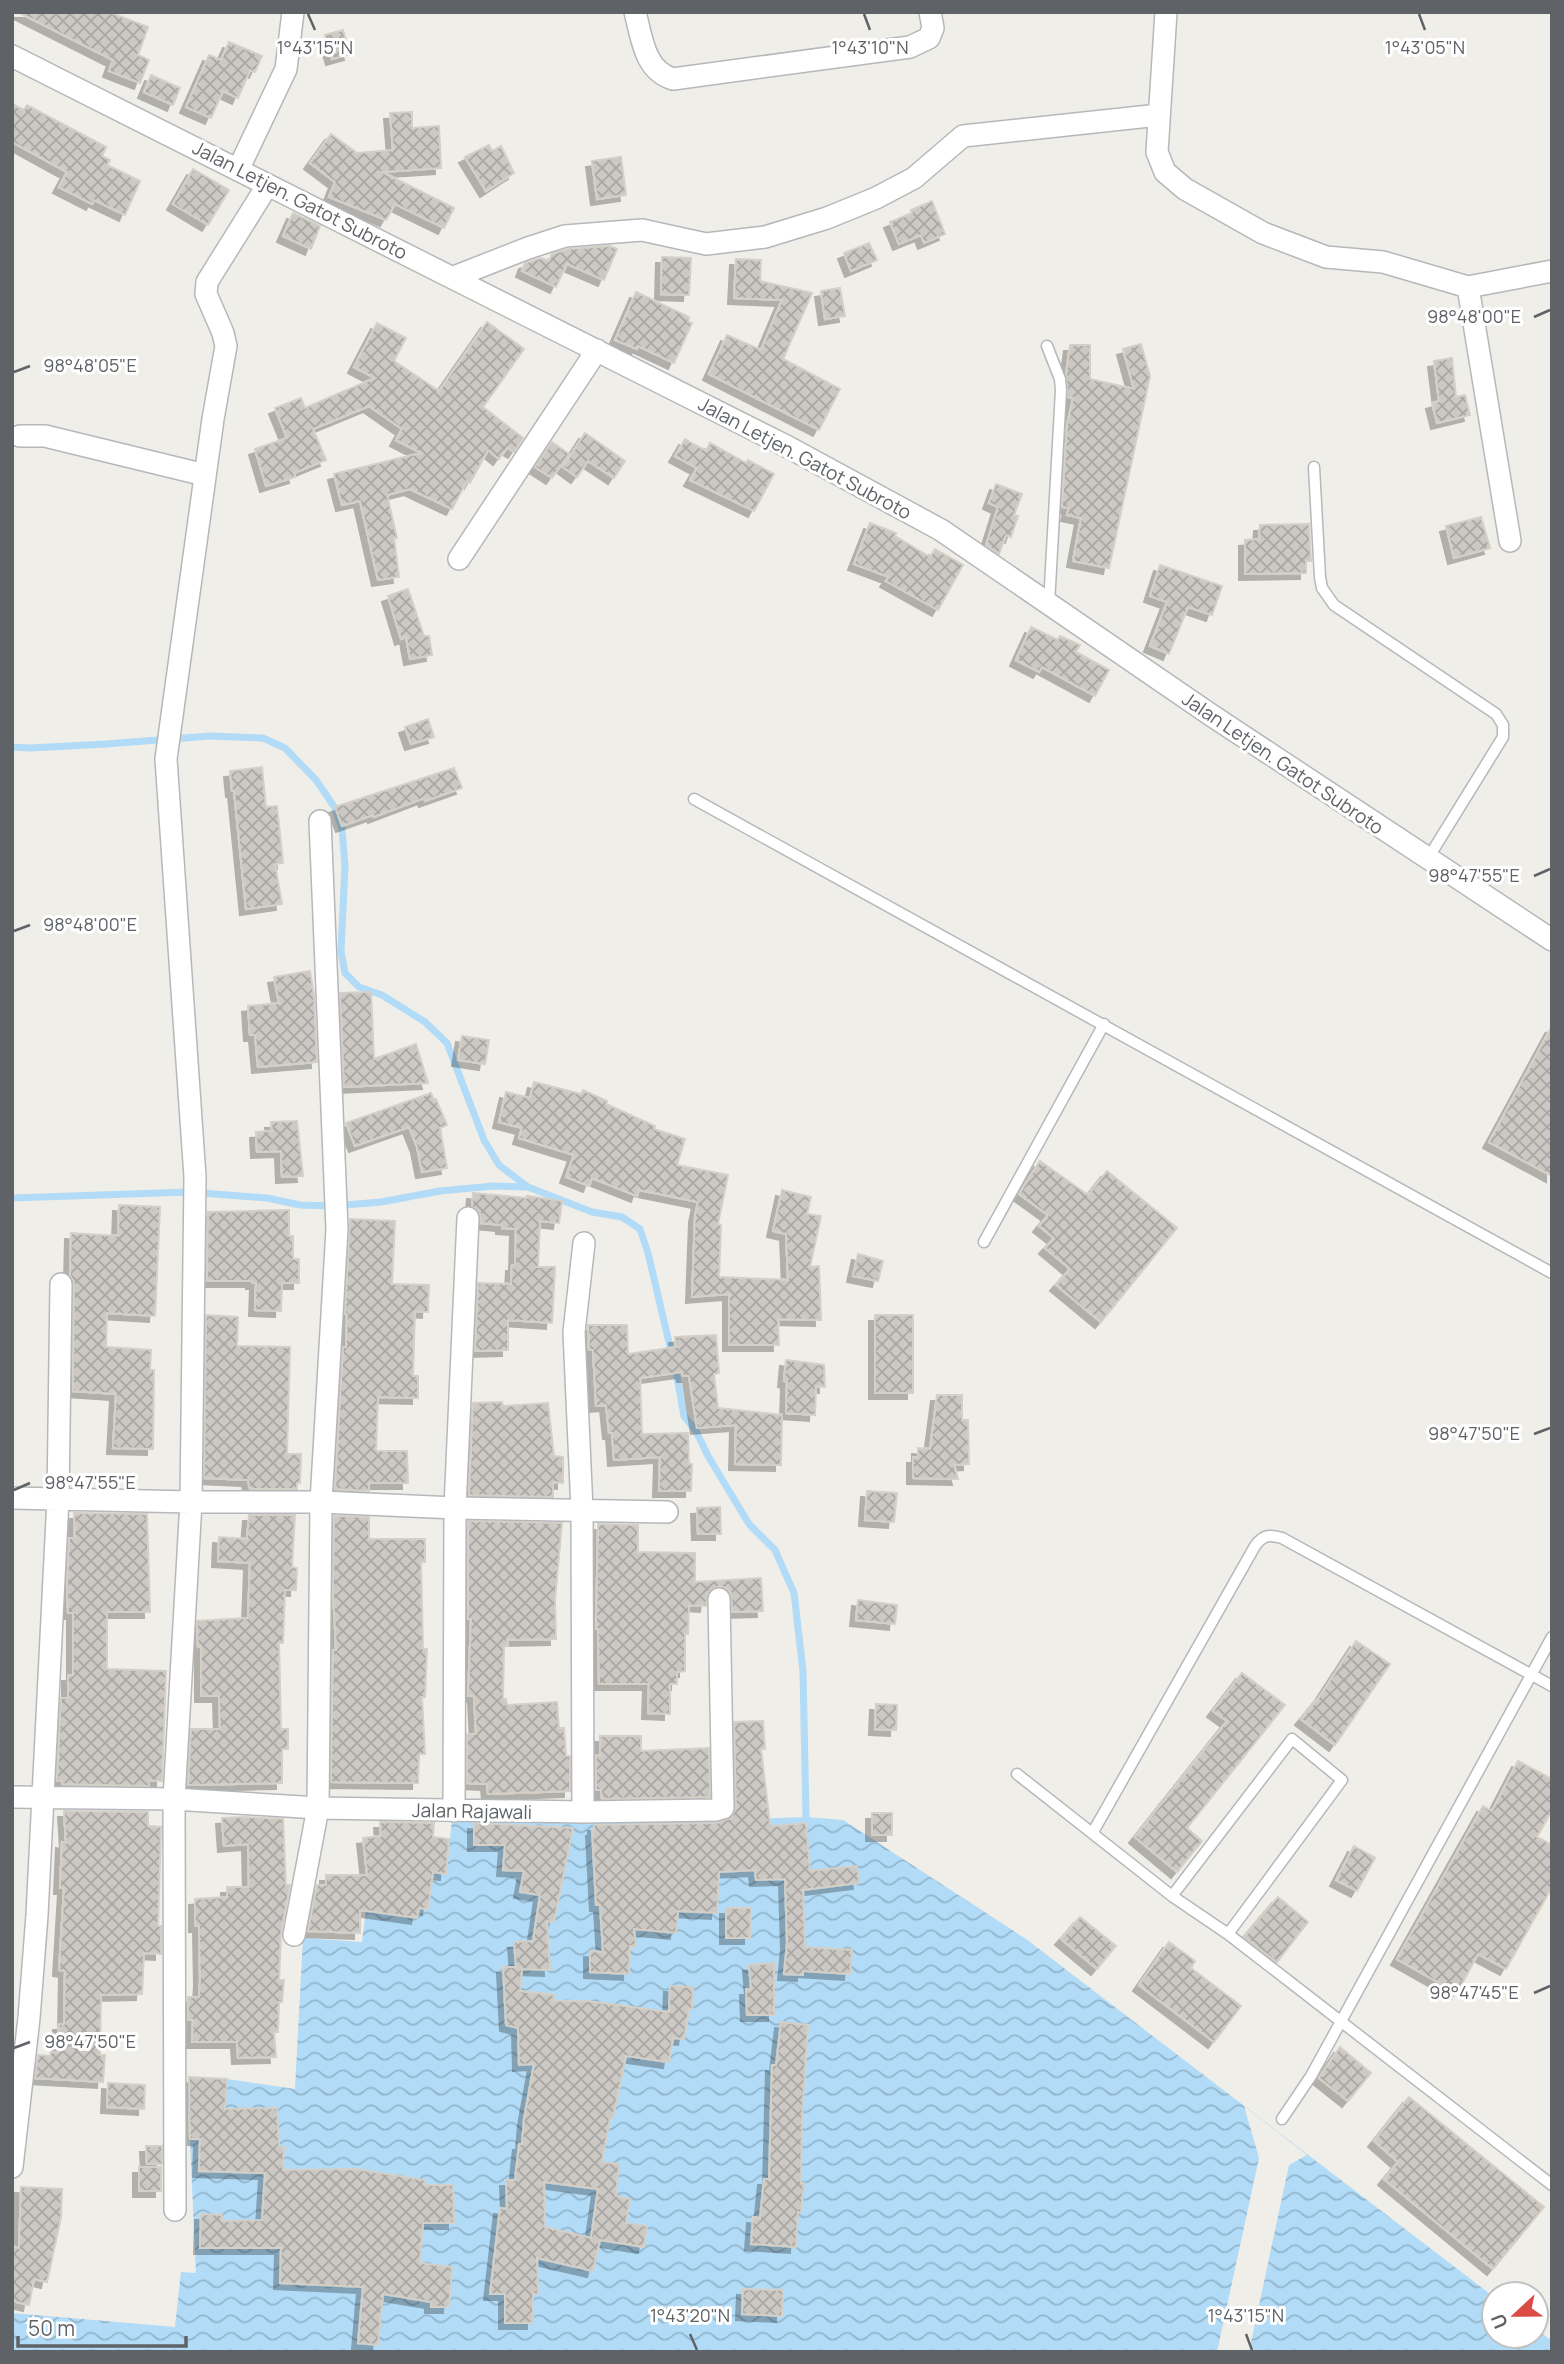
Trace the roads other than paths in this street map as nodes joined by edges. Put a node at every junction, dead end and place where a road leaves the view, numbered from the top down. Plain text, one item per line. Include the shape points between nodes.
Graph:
1 (293, 12) edge
2 (635, 12) edge
3 (930, 12) edge
4 (1166, 12) edge
5 (12, 56) edge
6 (1159, 115) junction
7 (238, 170) junction
8 (267, 186) junction
9 (1552, 271) edge
10 (454, 277) junction
11 (1468, 287) junction
12 (1048, 346) dead end
13 (597, 350) junction
14 (20, 436) dead end
15 (1314, 467) dead end
16 (205, 475) junction
17 (1510, 541) dead end
18 (460, 559) dead end
19 (1049, 604) junction
20 (694, 799) dead end
21 (320, 821) dead end
22 (1427, 860) junction
23 (1552, 940) edge
24 (1104, 1024) junction
25 (468, 1218) dead end
26 (984, 1242) dead end
27 (584, 1243) dead end
28 (1552, 1273) edge
29 (61, 1284) dead end
30 (12, 1498) edge
31 (58, 1499) junction
32 (191, 1502) junction
33 (321, 1502) junction
34 (455, 1508) junction
35 (582, 1510) junction
36 (667, 1512) dead end
37 (719, 1599) dead end
38 (1552, 1637) edge
39 (1531, 1675) junction
40 (1552, 1686) edge
41 (1017, 1774) dead end
42 (12, 1797) edge
43 (41, 1798) junction
44 (174, 1799) junction
45 (318, 1808) junction
46 (454, 1811) junction
47 (583, 1812) junction
48 (1093, 1832) junction
49 (1172, 1896) junction
50 (1228, 1934) junction
51 (294, 1935) dead end
52 (1340, 2022) junction
53 (1282, 2119) dead end
54 (12, 2167) edge
55 (1552, 2185) edge
56 (175, 2210) dead end

1 - 7 street via 286,69
2 - 3 street via 650,64 673,79 919,45 933,28
4 - 6 street
5 - 7 street, Jalan Letjen. Gatot Subroto
6 - 10 street via 962,136 914,178 876,198 765,237 706,244 642,230 565,236
6 - 11 street via 1157,152 1165,172 1185,189 1263,233 1326,257 1382,262
7 - 8 street, Jalan Letjen. Gatot Subroto
8 - 10 street, Jalan Letjen. Gatot Subroto
8 - 16 street via 207,282 206,294 226,346
9 - 11 street
10 - 13 street, Jalan Letjen. Gatot Subroto
11 - 17 street
12 - 19 lane via 1061,390
13 - 18 street
13 - 19 street, Jalan Letjen. Gatot Subroto via 941,530
14 - 16 street via 45,436
15 - 22 lane via 1320,577 1327,597 1496,714 1503,725 1503,737
16 - 32 street via 166,759 195,1177
19 - 22 street, Jalan Letjen. Gatot Subroto
20 - 24 lane
21 - 33 street via 337,1229
22 - 23 street, Jalan Letjen. Gatot Subroto
24 - 26 lane
24 - 28 lane
25 - 34 street
27 - 35 street via 574,1332
29 - 31 street
30 - 31 street
31 - 32 street
31 - 43 street
32 - 33 street
32 - 44 street
33 - 34 street
33 - 45 street
34 - 35 street
34 - 46 street
35 - 36 street
35 - 47 street
37 - 47 street, Jalan Rajawali via 723,1808
38 - 39 lane
39 - 40 lane
39 - 48 lane via 1271,1534 1255,1546
39 - 52 lane
41 - 48 lane
42 - 43 street, Jalan Rajawali
43 - 44 street, Jalan Rajawali
43 - 54 street via 30,2005
44 - 45 street, Jalan Rajawali
44 - 56 street
45 - 46 street, Jalan Rajawali
45 - 51 street
46 - 47 street, Jalan Rajawali
48 - 49 lane
49 - 50 lane
49 - 50 lane via 1292,1739 1342,1780
50 - 52 lane
52 - 53 lane
52 - 55 lane

